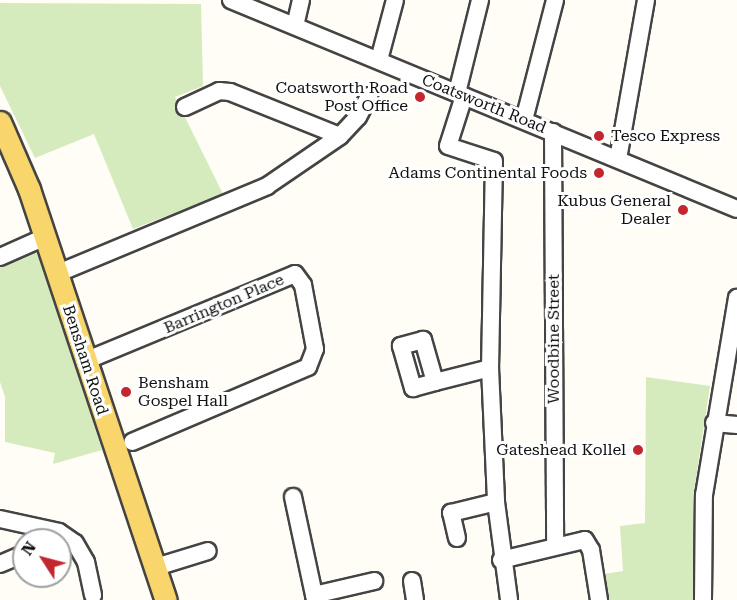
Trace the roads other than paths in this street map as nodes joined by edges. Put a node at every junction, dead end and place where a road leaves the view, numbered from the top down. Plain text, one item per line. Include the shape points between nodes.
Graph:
1 (231, 0) edge
2 (301, 0) edge
3 (395, 0) edge
4 (480, 0) edge
5 (555, 0) edge
6 (646, 0) edge
7 (295, 26) junction
8 (379, 60) junction
9 (460, 94) junction
10 (369, 96) dead end
11 (185, 107) dead end
12 (524, 120) junction
13 (0, 122) edge
14 (554, 132) junction
15 (340, 136) junction
16 (618, 159) junction
17 (737, 209) edge
18 (45, 237) junction
19 (0, 257) edge
20 (56, 273) junction
21 (737, 298) edge
22 (85, 361) junction
23 (490, 368) junction
24 (435, 382) dead end
25 (714, 423) junction
26 (737, 425) edge
27 (132, 442) dead end
28 (293, 497) dead end
29 (496, 502) junction
30 (0, 519) edge
31 (23, 528) edge
32 (457, 538) dead end
33 (72, 541) edge
34 (555, 546) junction
35 (208, 551) dead end
36 (501, 560) junction
37 (156, 567) junction
38 (374, 580) dead end
39 (412, 581) dead end
40 (93, 595) dead end
41 (314, 598) edge
42 (166, 600) edge
43 (415, 600) edge
44 (509, 600) edge
45 (599, 600) edge
46 (704, 600) edge

1 - 7 street, Coatsworth Road
2 - 7 street
3 - 8 street
4 - 9 street
5 - 12 street
6 - 16 street
7 - 8 street, Coatsworth Road
8 - 9 street, Coatsworth Road
9 - 12 street, Coatsworth Road
9 - 23 street via 448,146 494,161
10 - 15 street via 358,117
11 - 15 street via 219,91 230,92
12 - 14 street, Coatsworth Road
13 - 18 main road, Bensham Road
14 - 16 street, Coatsworth Road
14 - 34 street, Woodbine Street
15 - 20 street via 267,186
16 - 17 street, Coatsworth Road
18 - 19 street
18 - 20 main road, Bensham Road
20 - 22 main road, Bensham Road
21 - 25 street
22 - 27 street, Barrington Place via 295,274 303,285 315,349 308,367
22 - 37 main road, Bensham Road
23 - 24 street
23 - 29 street
25 - 26 street
25 - 46 street via 704,495
28 - 41 street
29 - 32 street via 451,513
29 - 36 street
30 - 31 street
33 - 40 street via 86,562
34 - 36 street
34 - 45 street via 585,540 591,550
35 - 37 street
36 - 44 street
37 - 42 main road, Bensham Road
38 - 41 street
39 - 43 street

